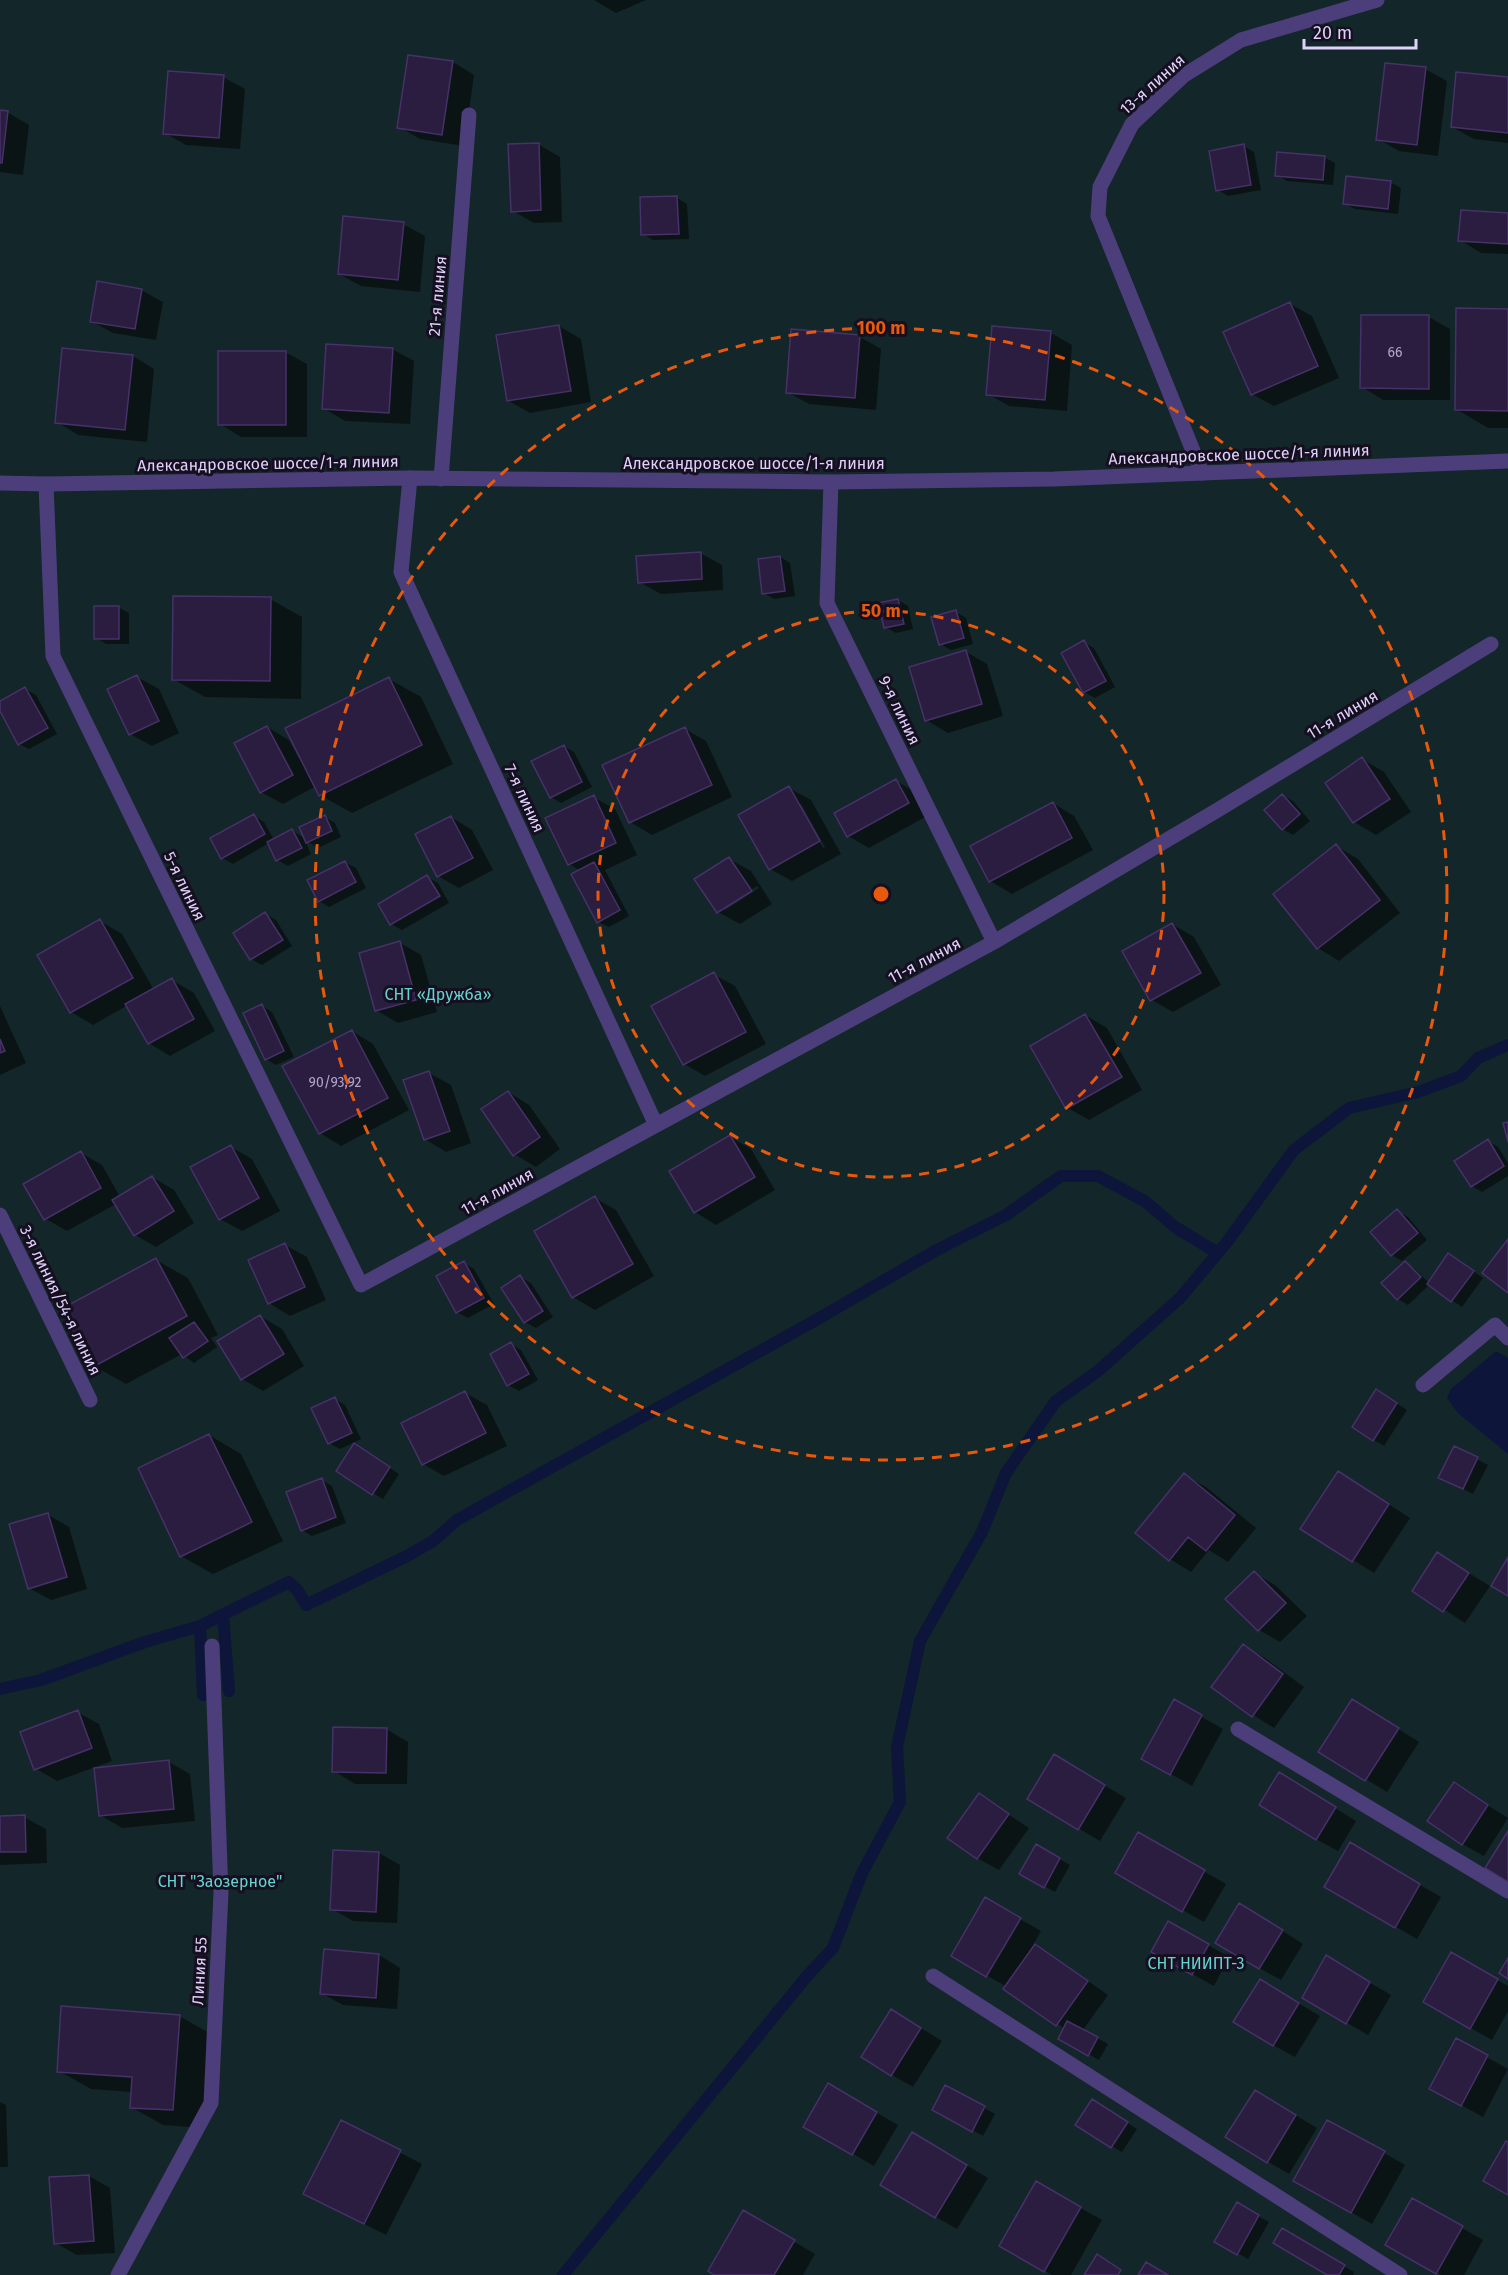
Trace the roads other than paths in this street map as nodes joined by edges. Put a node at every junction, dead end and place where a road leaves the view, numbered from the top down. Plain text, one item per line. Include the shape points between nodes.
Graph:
1 (1377, 0) edge
2 (469, 115) dead end
3 (1508, 461) edge
4 (1202, 473) junction
5 (410, 478) junction
6 (441, 478) junction
7 (831, 482) junction
8 (0, 483) edge
9 (46, 484) junction
10 (1491, 644) dead end
11 (994, 942) junction
12 (656, 1125) junction
13 (0, 1215) edge
14 (361, 1286) joint
15 (1508, 1338) edge
16 (1423, 1385) dead end
17 (90, 1400) dead end
18 (212, 1646) dead end
19 (1238, 1729) dead end
20 (1508, 1891) edge
21 (933, 1976) dead end
22 (118, 2275) edge
23 (1400, 2275) edge

1 - 4 street, 13-я линия via 1241,40 1183,76 1132,124 1100,186 1098,216
2 - 6 street, 21-я линия
3 - 4 street, Александровское шоссе/1-я линия
4 - 7 street, Александровское шоссе/1-я линия
5 - 6 street, Александровское шоссе/1-я линия
5 - 9 street, Александровское шоссе/1-я линия
5 - 12 street, 7-я линия via 401,572
6 - 7 street, Александровское шоссе/1-я линия
7 - 11 street, 9-я линия via 827,603
8 - 9 street, Александровское шоссе/1-я линия
9 - 14 street, 5-я линия via 53,656
10 - 11 street, 11-я линия
11 - 12 street, 11-я линия
12 - 14 street, 11-я линия
13 - 17 street, 3-я линия/54-я линия
15 - 16 street via 1495,1325
18 - 22 street, Линия 55 via 221,1893 211,2103
19 - 20 street
21 - 23 street

